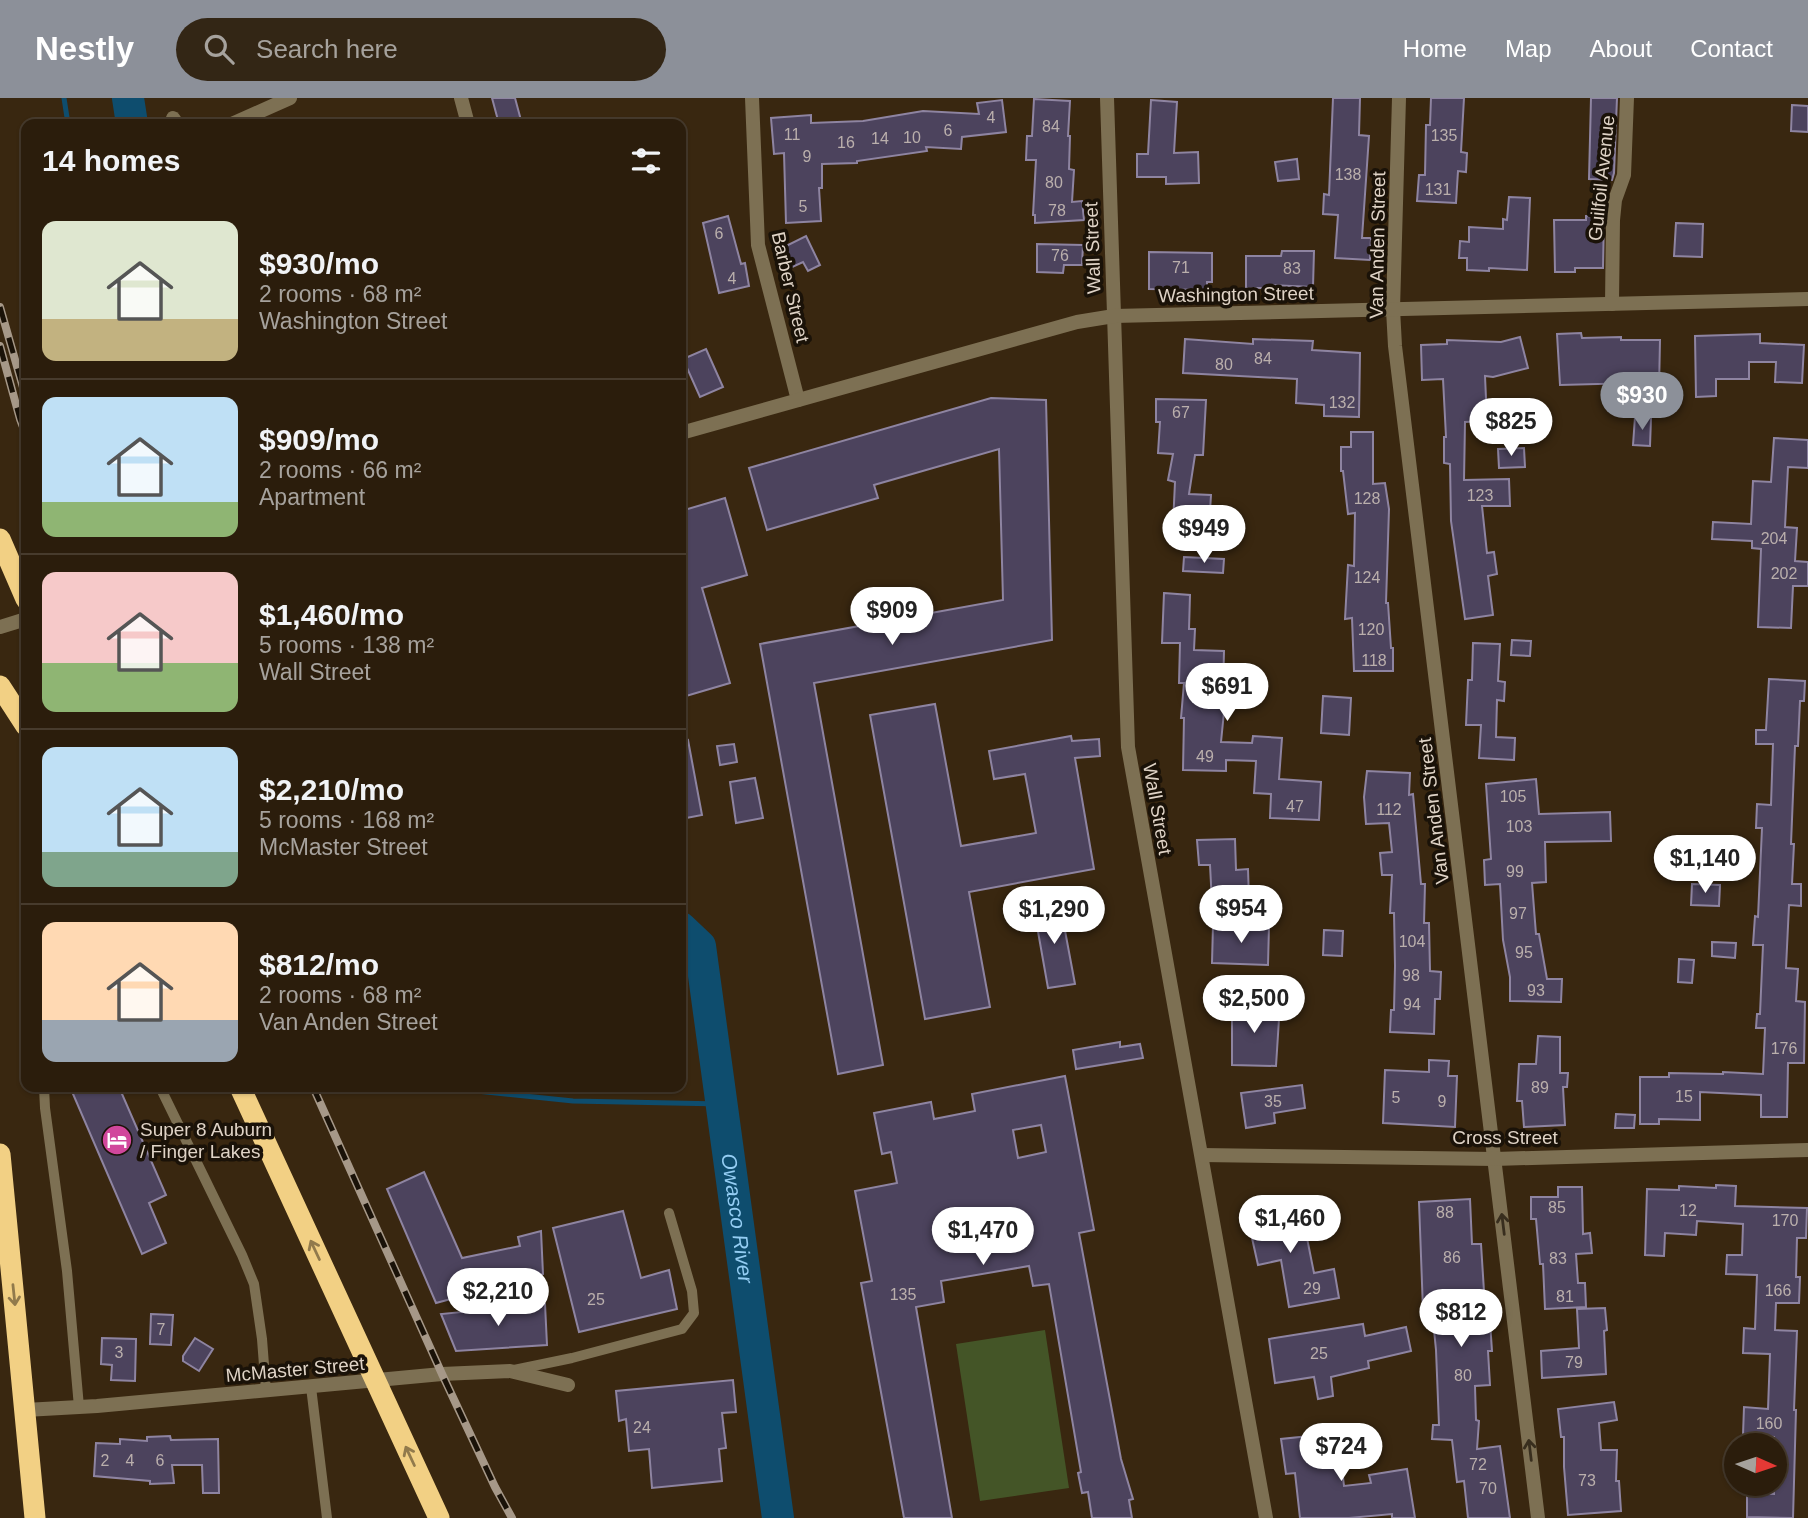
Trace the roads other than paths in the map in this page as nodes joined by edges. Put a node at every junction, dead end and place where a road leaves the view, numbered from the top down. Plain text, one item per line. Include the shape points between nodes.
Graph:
1 (290, 98) edge
2 (461, 98) edge
3 (751, 98) edge
4 (1107, 98) edge
5 (1399, 98) edge
6 (1628, 98) edge
7 (243, 119) edge
8 (467, 119) edge
9 (1808, 299) edge
10 (1612, 304) junction
11 (1393, 309) junction
12 (1114, 316) junction
13 (798, 400) junction
14 (686, 432) edge
15 (0, 539) edge
16 (21, 587) edge
17 (21, 621) edge
18 (0, 627) edge
19 (0, 687) edge
20 (21, 718) edge
21 (44, 1092) edge
22 (162, 1092) edge
23 (242, 1092) edge
24 (1808, 1150) edge
25 (0, 1154) edge
26 (1202, 1155) junction
27 (1495, 1159) junction
28 (669, 1213) dead end
29 (510, 1371) junction
30 (375, 1381) junction
31 (568, 1385) dead end
32 (311, 1387) junction
33 (267, 1391) junction
34 (79, 1407) junction
35 (25, 1410) junction
36 (35, 1518) edge
37 (327, 1518) edge
38 (439, 1518) edge
39 (1266, 1518) edge
40 (1538, 1518) edge

1 - 7 street
2 - 8 street
3 - 13 street, Barber Street via 758,245
4 - 12 street, Wall Street
5 - 11 street, Van Anden Street
6 - 10 street, Guilfoil Avenue via 1624,175 1613,220
9 - 10 street, Washington Street
10 - 11 street, Washington Street
11 - 12 street, Washington Street
11 - 27 street, Van Anden Street
12 - 13 street, Washington Street via 1077,322
12 - 26 street, Wall Street via 1128,747
13 - 14 street, Washington Street
15 - 16 highway
17 - 18 street
19 - 20 highway
21 - 34 lane
22 - 33 lane via 254,1284
30 -> 23 highway
24 - 27 street, Cross Street
25 -> 35 highway
26 - 27 street, Cross Street
26 - 39 street, Wall Street
40 -> 27 street, Van Anden Street
28 - 29 lane via 692,1291 694,1313 682,1329
29 - 30 street, McMaster Street
29 - 31 street, McMaster Street
30 - 32 street, McMaster Street
38 -> 30 highway
32 - 33 street, McMaster Street
32 - 37 lane
33 - 34 street, McMaster Street
34 - 35 street, McMaster Street
35 - 36 highway

